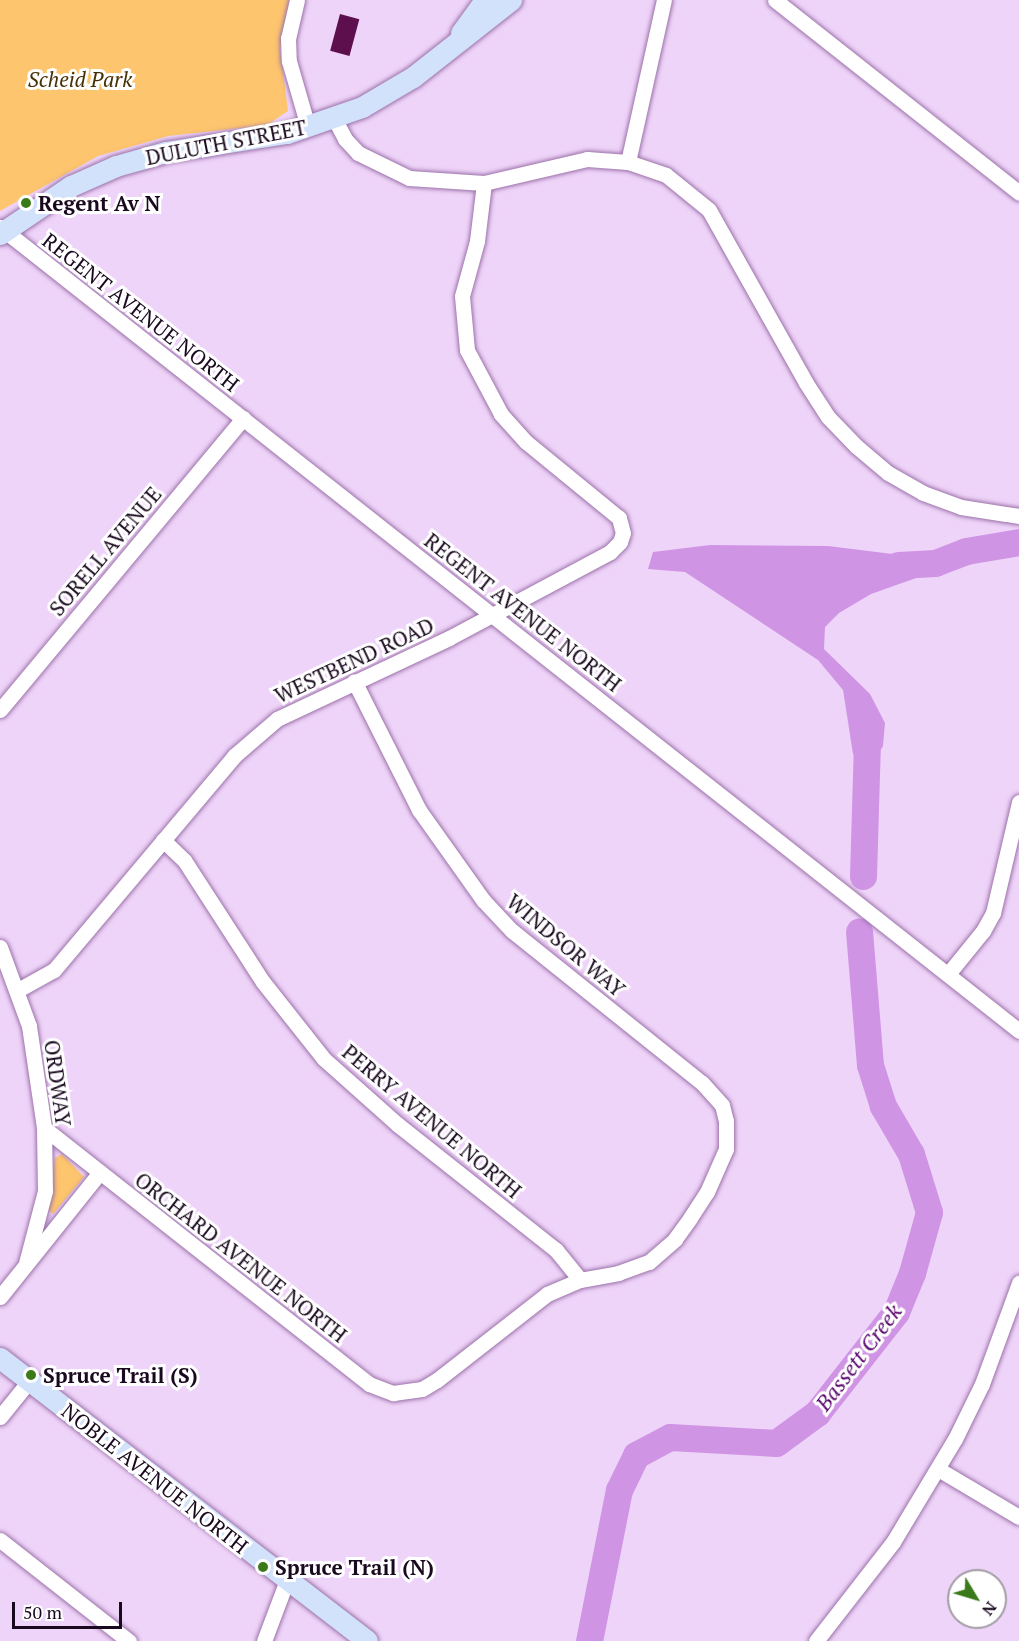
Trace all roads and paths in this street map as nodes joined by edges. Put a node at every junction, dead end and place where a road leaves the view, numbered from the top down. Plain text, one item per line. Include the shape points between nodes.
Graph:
1 (297, 0) edge
2 (485, 0) edge
3 (511, 0) edge
4 (664, 0) edge
5 (775, 0) edge
6 (450, 48) junction
7 (334, 118) junction
8 (308, 127) junction
9 (628, 162) junction
10 (484, 183) junction
11 (1019, 193) edge
12 (1, 231) edge
13 (243, 418) junction
14 (1019, 516) edge
15 (492, 615) junction
16 (354, 681) junction
17 (0, 710) edge
18 (1019, 802) edge
19 (163, 840) junction
20 (0, 947) edge
21 (948, 974) junction
22 (18, 990) junction
23 (1019, 1031) edge
24 (44, 1128) junction
25 (100, 1172) junction
26 (26, 1263) junction
27 (580, 1280) junction
28 (1019, 1282) edge
29 (0, 1297) edge
30 (0, 1358) edge
31 (29, 1381) junction
32 (0, 1417) edge
33 (938, 1469) junction
34 (1019, 1517) edge
35 (0, 1540) edge
36 (287, 1580) junction
37 (129, 1641) edge
38 (264, 1641) edge
39 (368, 1641) edge
40 (816, 1641) edge

1 - 8 street via 288,38 289,61
2 - 6 street, DULUTH STREET
3 - 6 street, DULUTH STREET
4 - 9 street
5 - 11 street
6 - 7 street, DULUTH STREET via 386,94
7 - 8 street, DULUTH STREET
7 - 10 street via 358,153 409,178
8 - 12 street, DULUTH STREET via 251,141 165,152 116,166 71,186
9 - 10 street via 587,159
9 - 14 street via 666,175 709,210 828,417 856,447 888,473 922,493 961,507
10 - 15 street, WESTBEND ROAD via 477,241 462,296 467,350 501,414 526,442 619,518 623,533 610,552
12 - 13 street, REGENT AVENUE NORTH
13 - 15 street, REGENT AVENUE NORTH
13 - 17 street, SORELL AVENUE
15 - 16 street, WESTBEND ROAD
15 - 21 street, REGENT AVENUE NORTH
16 - 19 street, WESTBEND ROAD via 302,705 254,736
16 - 27 street, WINDSOR WAY via 419,810 483,900 528,945 702,1083 722,1105 726,1149 717,1172 675,1239 635,1268
18 - 21 street via 993,913 984,931
19 - 22 street, WESTBEND ROAD via 54,970
19 - 27 street, PERRY AVENUE NORTH via 184,860 263,982 324,1059 397,1124 556,1250
20 - 22 street, ORDWAY
21 - 23 street, REGENT AVENUE NORTH
22 - 24 street, ORDWAY via 32,1044
24 - 25 street, ORCHARD AVENUE NORTH
24 - 26 street, ORDWAY via 45,1191
25 - 26 street, ORDWAY
25 - 27 street, ORCHARD AVENUE NORTH via 369,1384 393,1393 422,1389 531,1304
26 - 29 street, ORDWAY
28 - 33 street via 982,1384
30 - 31 street, NOBLE AVENUE NORTH
31 - 32 street
31 - 36 street, NOBLE AVENUE NORTH
33 - 34 street
33 - 40 street via 893,1542
35 - 37 street
36 - 38 street
36 - 39 street, NOBLE AVENUE NORTH

